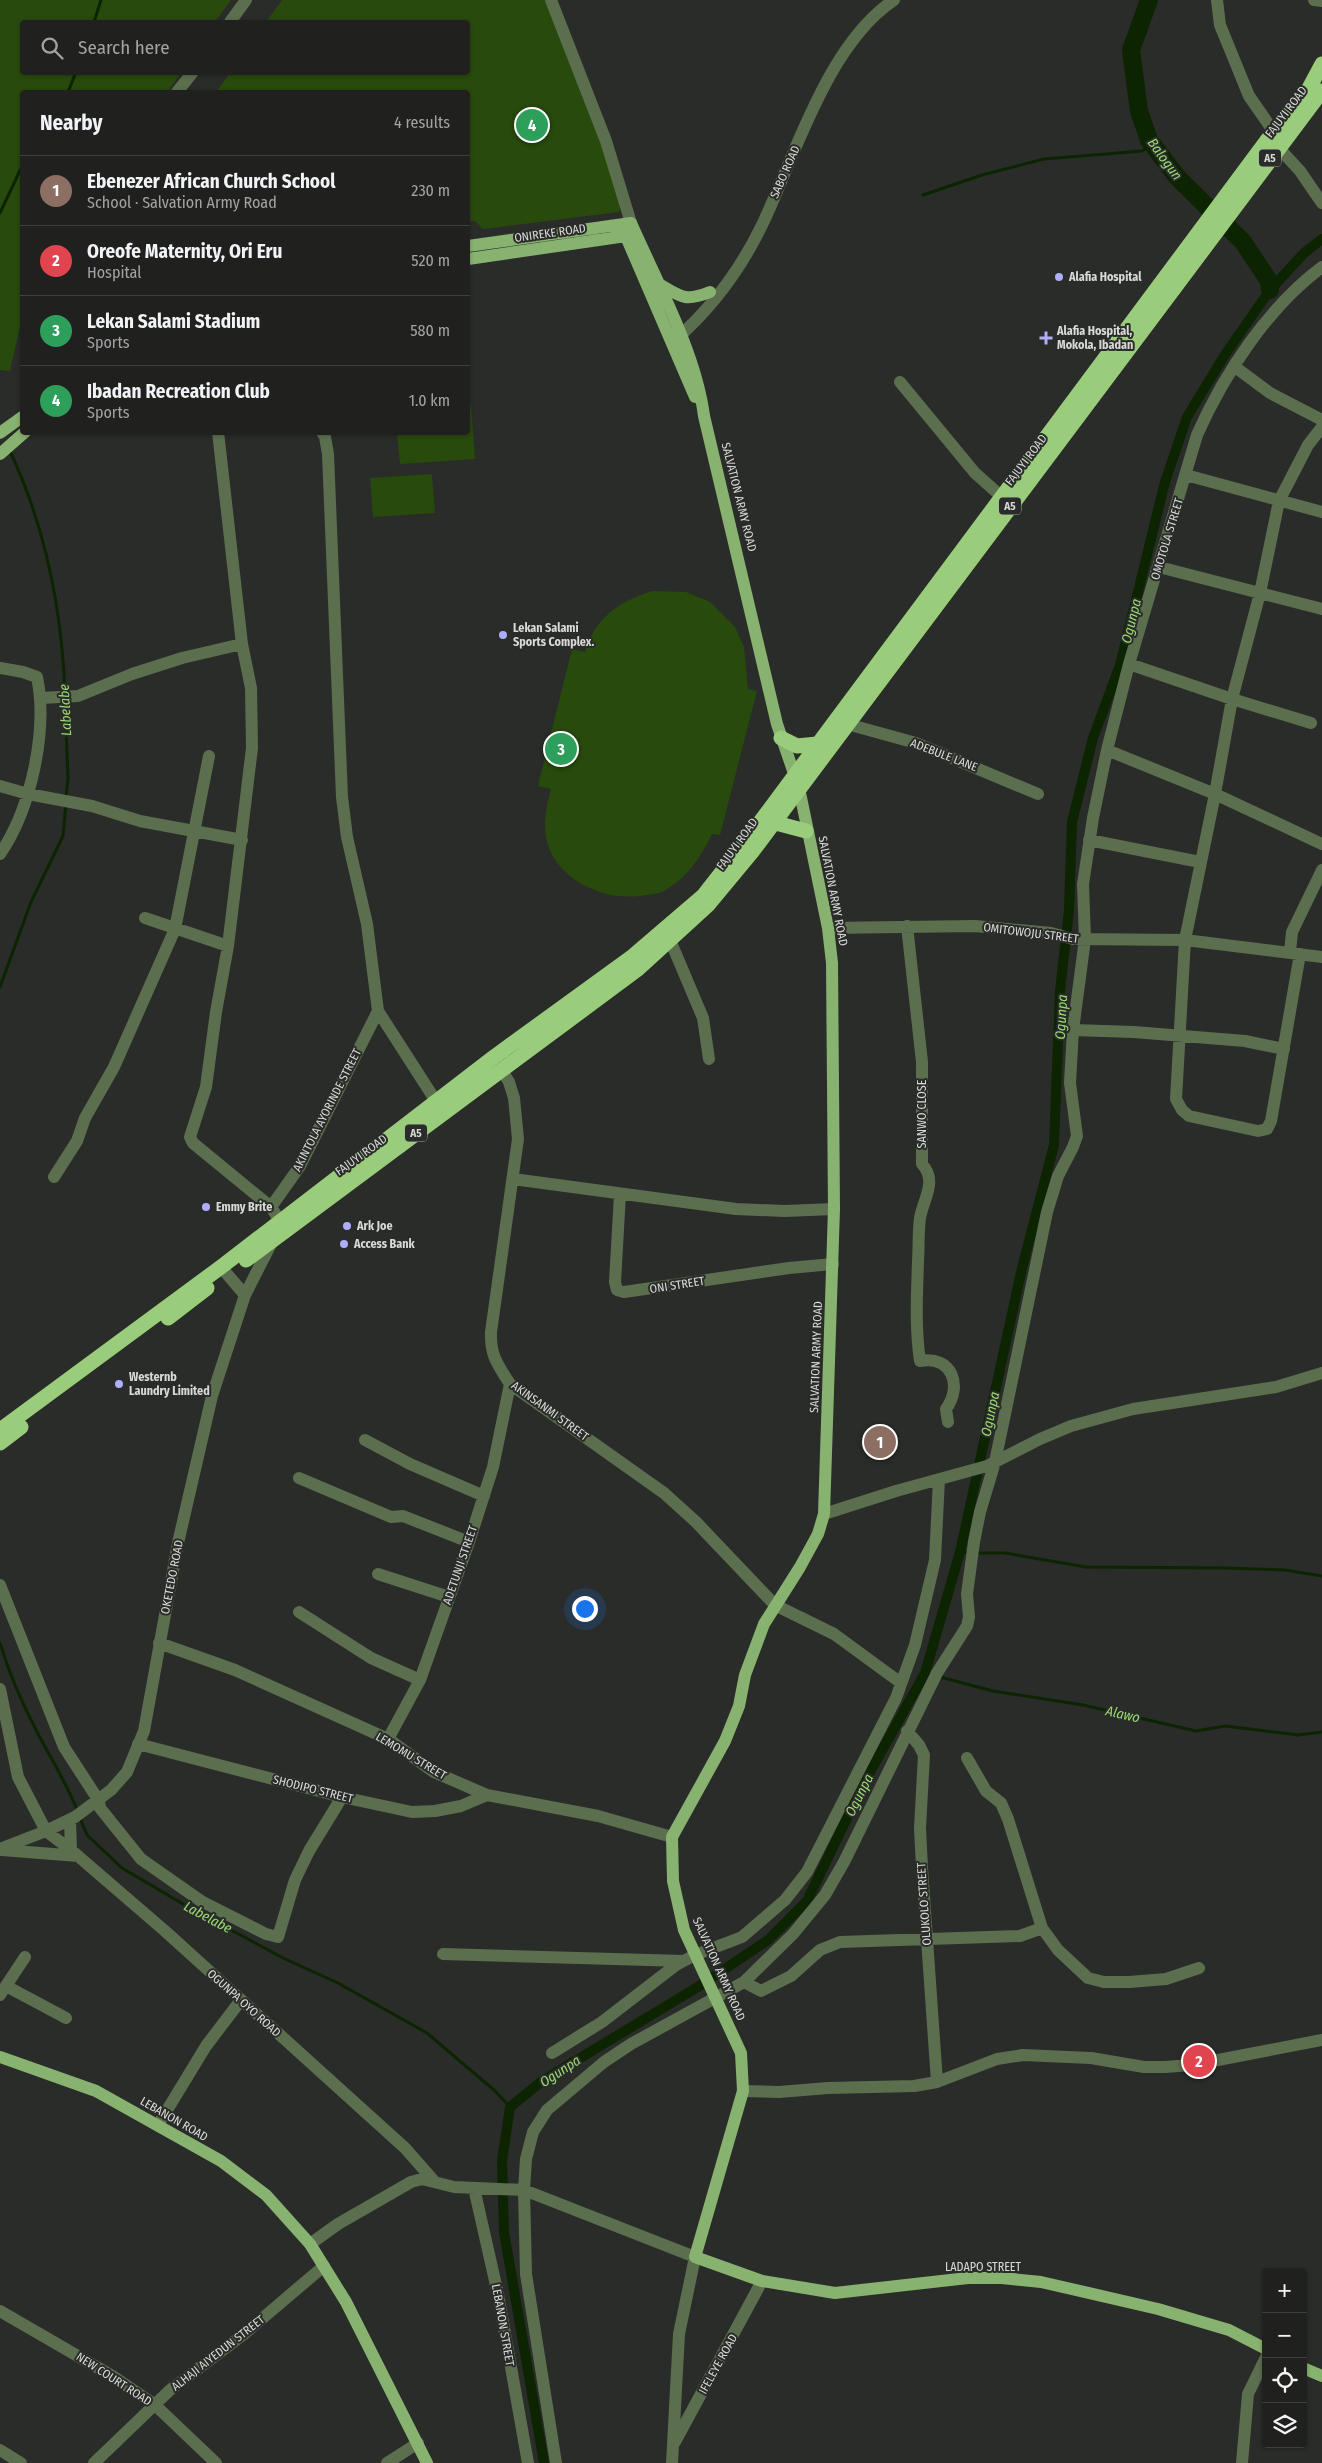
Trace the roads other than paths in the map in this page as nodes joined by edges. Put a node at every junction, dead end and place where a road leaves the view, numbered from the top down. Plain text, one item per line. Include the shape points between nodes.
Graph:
1 (246, 0) edge
2 (551, 0) edge
3 (884, 0) edge
4 (894, 0) edge
5 (1217, 0) edge
6 (1314, 0) edge
7 (1322, 1) edge
8 (231, 20) edge
9 (190, 75) edge
10 (1319, 83) edge
11 (178, 90) edge
12 (1274, 132) junction
13 (1278, 147) junction
14 (1322, 203) edge
15 (1218, 217) junction
16 (629, 230) junction
17 (470, 246) edge
18 (470, 259) edge
19 (1322, 267) edge
20 (658, 284) junction
21 (710, 292) junction
22 (675, 336) junction
23 (1234, 367) junction
24 (900, 382) dead end
25 (20, 418) edge
26 (1322, 420) edge
27 (1322, 427) edge
28 (4, 430) edge
29 (218, 435) edge
30 (324, 435) edge
31 (20, 436) edge
32 (0, 454) edge
33 (1186, 475) junction
34 (1002, 497) junction
35 (1279, 501) junction
36 (1322, 512) edge
37 (1158, 566) junction
38 (1260, 593) junction
39 (1322, 609) edge
40 (242, 644) junction
41 (1129, 664) junction
42 (0, 668) edge
43 (41, 698) junction
44 (1232, 699) junction
45 (1311, 723) dead end
46 (847, 724) junction
47 (781, 738) junction
48 (817, 744) junction
49 (1107, 750) junction
50 (209, 756) dead end
51 (797, 781) junction
52 (0, 786) edge
53 (28, 794) junction
54 (1038, 794) dead end
55 (1215, 794) junction
56 (772, 822) junction
57 (193, 829) junction
58 (806, 831) junction
59 (242, 840) junction
60 (1089, 840) junction
61 (1322, 844) edge
62 (0, 854) edge
63 (1200, 862) junction
64 (1322, 870) edge
65 (145, 918) dead end
66 (907, 926) junction
67 (175, 928) junction
68 (828, 928) junction
69 (1079, 939) junction
70 (670, 940) junction
71 (1184, 940) junction
72 (228, 946) junction
73 (1295, 953) junction
74 (1322, 957) edge
75 (378, 1010) junction
76 (1073, 1030) junction
77 (1179, 1037) junction
78 (1284, 1049) junction
79 (708, 1059) dead end
80 (497, 1063) junction
81 (440, 1107) junction
82 (54, 1177) dead end
83 (513, 1179) junction
84 (620, 1194) junction
85 (271, 1207) junction
86 (834, 1209) junction
87 (280, 1221) junction
88 (272, 1241) junction
89 (833, 1264) junction
90 (224, 1270) junction
91 (245, 1295) junction
92 (1322, 1374) edge
93 (510, 1384) junction
94 (948, 1422) dead end
95 (0, 1430) edge
96 (365, 1440) dead end
97 (0, 1443) edge
98 (991, 1464) junction
99 (300, 1478) dead end
100 (940, 1479) junction
101 (484, 1496) junction
102 (824, 1514) junction
103 (469, 1542) junction
104 (378, 1574) dead end
105 (0, 1585) edge
106 (449, 1598) junction
107 (775, 1605) junction
108 (299, 1612) dead end
109 (159, 1644) junction
110 (420, 1680) junction
111 (902, 1683) junction
112 (0, 1689) edge
113 (5, 1729) edge
114 (907, 1732) junction
115 (388, 1739) junction
116 (138, 1744) junction
117 (967, 1758) dead end
118 (487, 1795) junction
119 (342, 1797) junction
120 (96, 1802) junction
121 (73, 1818) junction
122 (46, 1831) junction
123 (672, 1837) junction
124 (0, 1849) edge
125 (75, 1853) junction
126 (1042, 1928) junction
127 (926, 1939) junction
128 (442, 1954) dead end
129 (25, 1958) dead end
130 (693, 1960) junction
131 (1199, 1968) dead end
132 (744, 1982) junction
133 (3, 1991) edge
134 (714, 1995) junction
135 (240, 2000) junction
136 (66, 2018) dead end
137 (1322, 2040) edge
138 (552, 2053) dead end
139 (0, 2057) edge
140 (937, 2082) junction
141 (744, 2091) junction
142 (158, 2124) junction
143 (434, 2181) junction
144 (478, 2188) junction
145 (520, 2190) junction
146 (310, 2244) junction
147 (695, 2257) junction
148 (324, 2266) junction
149 (762, 2281) junction
150 (0, 2311) edge
151 (1262, 2347) edge
152 (1266, 2358) edge
153 (1307, 2370) edge
154 (1322, 2376) edge
155 (155, 2405) junction
156 (418, 2443) junction
157 (673, 2446) junction
158 (0, 2450) edge
159 (21, 2463) edge
160 (94, 2463) edge
161 (216, 2463) edge
162 (387, 2463) edge
163 (427, 2463) edge
164 (528, 2463) edge
165 (556, 2463) edge
166 (672, 2463) edge
167 (1242, 2463) edge

1 - 8 street
2 - 16 street via 623,192
3 - 21 street, SABO ROAD via 850,31 835,52 758,219
4 - 22 street, SABO ROAD via 851,41 824,88 748,252 710,306
5 - 12 street via 1220,25 1248,96
6 - 7 street
9 - 11 street
10 - 12 highway, FAJUYI ROAD / A5
10 - 13 highway, FAJUYI ROAD / A5
12 - 15 highway, FAJUYI ROAD / A5
13 - 14 street
13 - 15 highway, FAJUYI ROAD / A5
15 - 34 highway, FAJUYI ROAD / A5
15 - 46 highway, FAJUYI ROAD / A5
16 - 17 main road, ONIREKE ROAD
16 - 18 main road, ONIREKE ROAD
16 - 20 main road, SALVATION ARMY ROAD
16 - 22 main road, SALVATION ARMY ROAD
19 - 23 street, OMOTOLA STREET via 1294,290
20 - 21 main road via 692,299
20 - 22 main road, SALVATION ARMY ROAD
21 - 22 street, SABO ROAD
22 - 47 main road, SALVATION ARMY ROAD via 704,416
23 - 26 street via 1278,398
23 - 33 street, OMOTOLA STREET via 1211,403 1197,435
24 - 34 street via 975,472
25 - 28 main road
27 - 35 street via 1308,445
29 - 40 street
30 - 75 street via 328,454 342,797 347,837 367,924
31 - 32 main road
33 - 35 street
33 - 37 street, OMOTOLA STREET
34 - 48 highway, FAJUYI ROAD / A5
35 - 36 street
35 - 38 street
37 - 38 street
37 - 41 street, OMOTOLA STREET
38 - 39 street
38 - 44 street
40 - 43 street via 182,658 78,696
40 - 59 street via 252,709 252,748
41 - 44 street
41 - 49 street, OMOTOLA STREET
42 - 43 street via 37,677
43 - 53 street via 37,747
44 - 45 street
44 - 55 street
46 - 51 highway, FAJUYI ROAD / A5
46 - 54 street, ADEBULE LANE via 916,743
47 - 48 highway via 797,746
47 - 51 main road, SALVATION ARMY ROAD
48 - 51 highway, FAJUYI ROAD / A5
49 - 55 street
49 - 60 street, OMOTOLA STREET
50 - 57 street
51 - 56 highway, FAJUYI ROAD / A5
51 - 58 main road, SALVATION ARMY ROAD
51 - 80 highway, FAJUYI ROAD / A5 via 702,896 633,956
52 - 53 street
53 - 57 street via 92,806 140,821
53 - 62 street via 19,820
55 - 61 street
55 - 63 street
56 - 58 highway
56 - 70 highway, FAJUYI ROAD / A5 via 727,884
57 - 59 street
57 - 67 street
58 - 68 main road, SALVATION ARMY ROAD
59 - 72 street
60 - 63 street
60 - 69 street, OMOTOLA STREET
63 - 71 street
64 - 73 street via 1292,932
65 - 67 street
66 - 68 street, OMITOWOJU STREET
66 - 69 street, OMITOWOJU STREET via 974,926 1051,933
66 - 94 street, SANWO CLOSE via 922,1062 922,1164 930,1187 920,1218 917,1340 920,1361 932,1359 953,1374 953,1400 946,1409
67 - 72 street
67 - 82 street via 114,1068 85,1118 77,1141
68 - 86 main road, SALVATION ARMY ROAD via 834,996
69 - 71 street, OMITOWOJU STREET
69 - 76 street, OMOTOLA STREET
70 - 79 street via 703,1018
70 - 80 highway, FAJUYI ROAD / A5 via 638,969
71 - 73 street, OMITOWOJU STREET
71 - 77 street
72 - 85 street via 206,1087 190,1137 193,1143
73 - 74 street, OMITOWOJU STREET
73 - 78 street
75 - 81 street
75 - 85 street, AKINTOLA AYORINDE STREET via 300,1166
76 - 77 street
76 - 98 street, OMOTOLA STREET via 1070,1083 1076,1136 1058,1176 1047,1212
77 - 78 street via 1245,1041
77 - 78 street via 1176,1098 1182,1110 1189,1116 1258,1131 1267,1129 1271,1121
80 - 81 highway, FAJUYI ROAD / A5
80 - 83 street, AKINSANMI STREET via 509,1082 518,1118
81 - 87 highway, FAJUYI ROAD / A5
81 - 88 highway, FAJUYI ROAD / A5
83 - 84 street
83 - 93 street, AKINSANMI STREET via 491,1332 491,1349
84 - 86 street via 736,1209
84 - 89 street, ONI STREET via 617,1290 624,1292
85 - 87 street
86 - 89 main road, SALVATION ARMY ROAD
87 - 90 highway, FAJUYI ROAD / A5
88 - 90 highway, FAJUYI ROAD / A5
88 - 91 street, OKETEDO ROAD
89 - 102 main road, SALVATION ARMY ROAD
90 - 91 street
90 - 95 highway, FAJUYI ROAD / A5
90 - 97 highway, FAJUYI ROAD / A5
91 - 109 street, OKETEDO ROAD via 224,1354 200,1440
92 - 98 street via 1276,1387 1189,1400 1071,1426
93 - 101 street, ADETUNJI STREET
93 - 107 street, AKINSANMI STREET via 664,1493
96 - 101 street via 410,1464
98 - 100 street
98 - 114 street, OMOTOLA STREET via 973,1553 967,1594 967,1626 935,1676
99 - 103 street via 391,1517 403,1516
100 - 102 street
100 - 111 street via 935,1560 915,1645
101 - 103 street, ADETUNJI STREET
102 - 107 main road, SALVATION ARMY ROAD via 818,1534
103 - 106 street, ADETUNJI STREET
104 - 106 street
105 - 120 street via 64,1747
106 - 110 street, ADETUNJI STREET
107 - 111 street via 834,1634
107 - 123 main road, SALVATION ARMY ROAD via 753,1650 739,1706 725,1741
108 - 110 street via 371,1658
109 - 115 street, LEMOMU STREET via 235,1670
109 - 116 street, OKETEDO ROAD via 144,1731
110 - 115 street, ADETUNJI STREET
111 - 130 street via 807,1872 785,1900 742,1937
112 - 113 street
113 - 122 street via 18,1776
114 - 127 street, OLUKOLO STREET via 924,1755 920,1828
114 - 132 street, OMOTOLA STREET via 825,1895 793,1934
115 - 118 street, LEMOMU STREET via 434,1772
116 - 119 street, SHODIPO STREET
116 - 120 street, OKETEDO ROAD via 127,1772
117 - 126 street via 986,1791 1000,1803 1008,1819
118 - 119 street, SHODIPO STREET via 461,1806 412,1812
118 - 123 street, LEMOMU STREET via 598,1816
119 - 120 street via 295,1880 278,1937 201,1901 141,1859
120 - 121 street, OKETEDO ROAD
121 - 122 street, OKETEDO ROAD
121 - 125 street
122 - 124 street, OKETEDO ROAD
122 - 125 street, OGUNPA OYO ROAD
123 - 130 main road, SALVATION ARMY ROAD via 676,1901
124 - 125 street
125 - 135 street, OGUNPA OYO ROAD
126 - 127 street via 1020,1936
126 - 131 street via 1058,1950 1088,1978 1129,1982 1166,1979
127 - 132 street via 840,1942 820,1950 790,1976 761,1991
127 - 140 street, OLUKOLO STREET
128 - 130 street
129 - 133 street
130 - 134 main road, SALVATION ARMY ROAD
130 - 138 street
132 - 134 street, OMOTOLA STREET
133 - 136 street
134 - 141 main road, SALVATION ARMY ROAD via 741,2053
134 - 145 street, OMOTOLA STREET via 604,2062 548,2110 533,2132
135 - 142 street via 206,2046
135 - 143 street, OGUNPA OYO ROAD via 405,2148
137 - 140 street via 1165,2067 1144,2067 1091,2058 1023,2055 997,2059
139 - 142 main road, LEBANON ROAD via 96,2091
140 - 141 street via 914,2086
141 - 147 main road, SALVATION ARMY ROAD
142 - 146 main road, LEBANON ROAD via 221,2162 266,2195
143 - 144 street
143 - 146 street via 410,2182
144 - 145 street
144 - 164 street, LEBANON STREET
145 - 147 street
145 - 165 street, OMOTOLA STREET via 526,2274
146 - 148 main road, LEBANON ROAD
147 - 149 main road, LADAPO STREET
147 - 157 street via 679,2334
148 - 155 street, ALHAJI AIYEDUN STREET
148 - 156 main road, LEBANON ROAD via 346,2302
149 - 151 main road, LADAPO STREET via 835,2293 968,2278 1041,2282 1221,2328
149 - 157 street, IFELEYE ROAD
150 - 155 street, NEW COURT ROAD via 114,2377
152 - 167 street via 1248,2394
153 - 154 main road
155 - 160 street, ALHAJI AIYEDUN STREET
155 - 161 street, NEW COURT ROAD
156 - 162 street
156 - 163 main road, LEBANON ROAD
157 - 166 street
158 - 159 street

